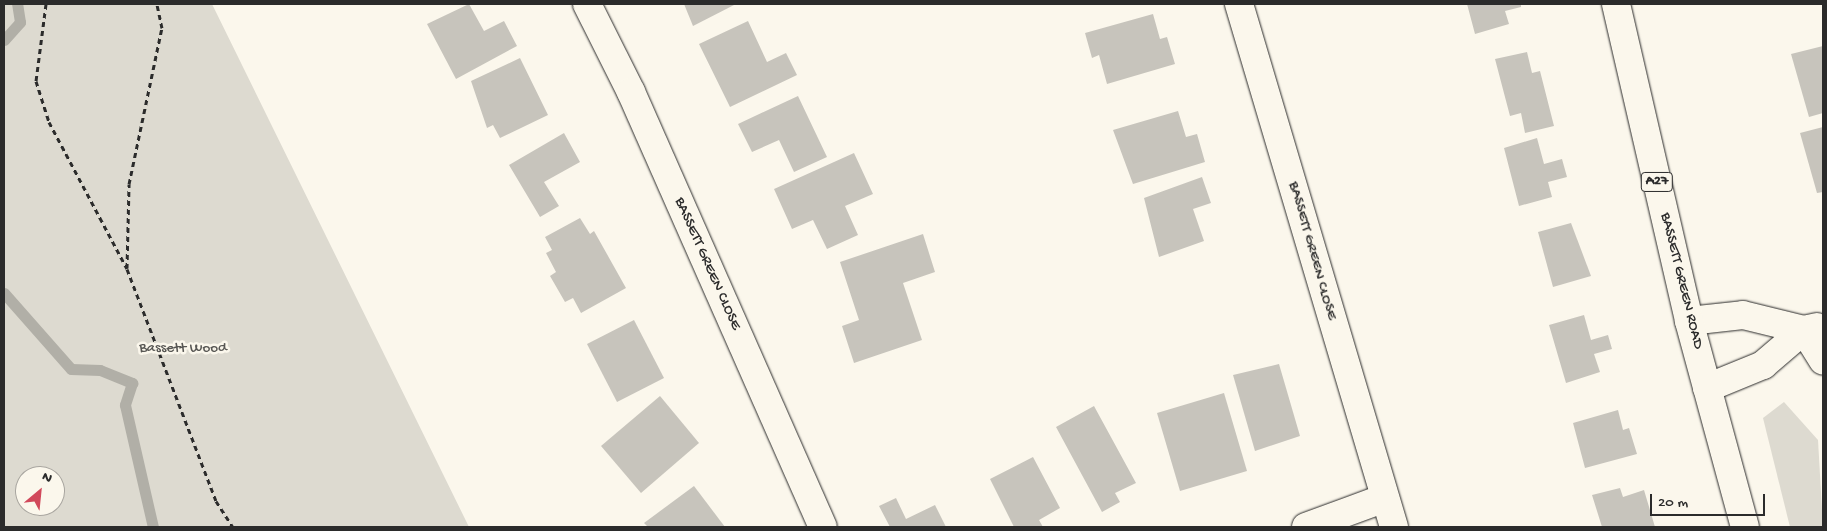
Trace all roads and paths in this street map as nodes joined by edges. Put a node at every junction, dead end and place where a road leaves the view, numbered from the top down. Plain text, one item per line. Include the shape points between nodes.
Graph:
1 (46, 4) edge
2 (157, 4) edge
3 (587, 4) edge
4 (1239, 4) edge
5 (1616, 4) edge
6 (127, 269) junction
7 (1689, 321) junction
8 (1814, 328) edge
9 (1823, 360) edge
10 (1707, 388) junction
11 (1385, 498) junction
12 (233, 527) edge
13 (823, 527) edge
14 (1306, 527) edge
15 (1394, 527) edge
16 (1745, 527) edge

1 - 6 path via 36,81 49,122
2 - 6 path via 162,28 129,184
3 - 13 street, BASSETT GREEN CLOSE via 631,92
4 - 11 street, BASSETT GREEN CLOSE
5 - 7 street, BASSETT GREEN ROAD / A27
6 - 12 path via 216,501
7 - 8 street via 1744,315
7 - 10 street, BASSETT GREEN ROAD / A27
8 - 9 street
8 - 10 street via 1763,366
10 - 16 street, BASSETT GREEN ROAD / A27
11 - 14 street
11 - 15 street, BASSETT GREEN CLOSE

